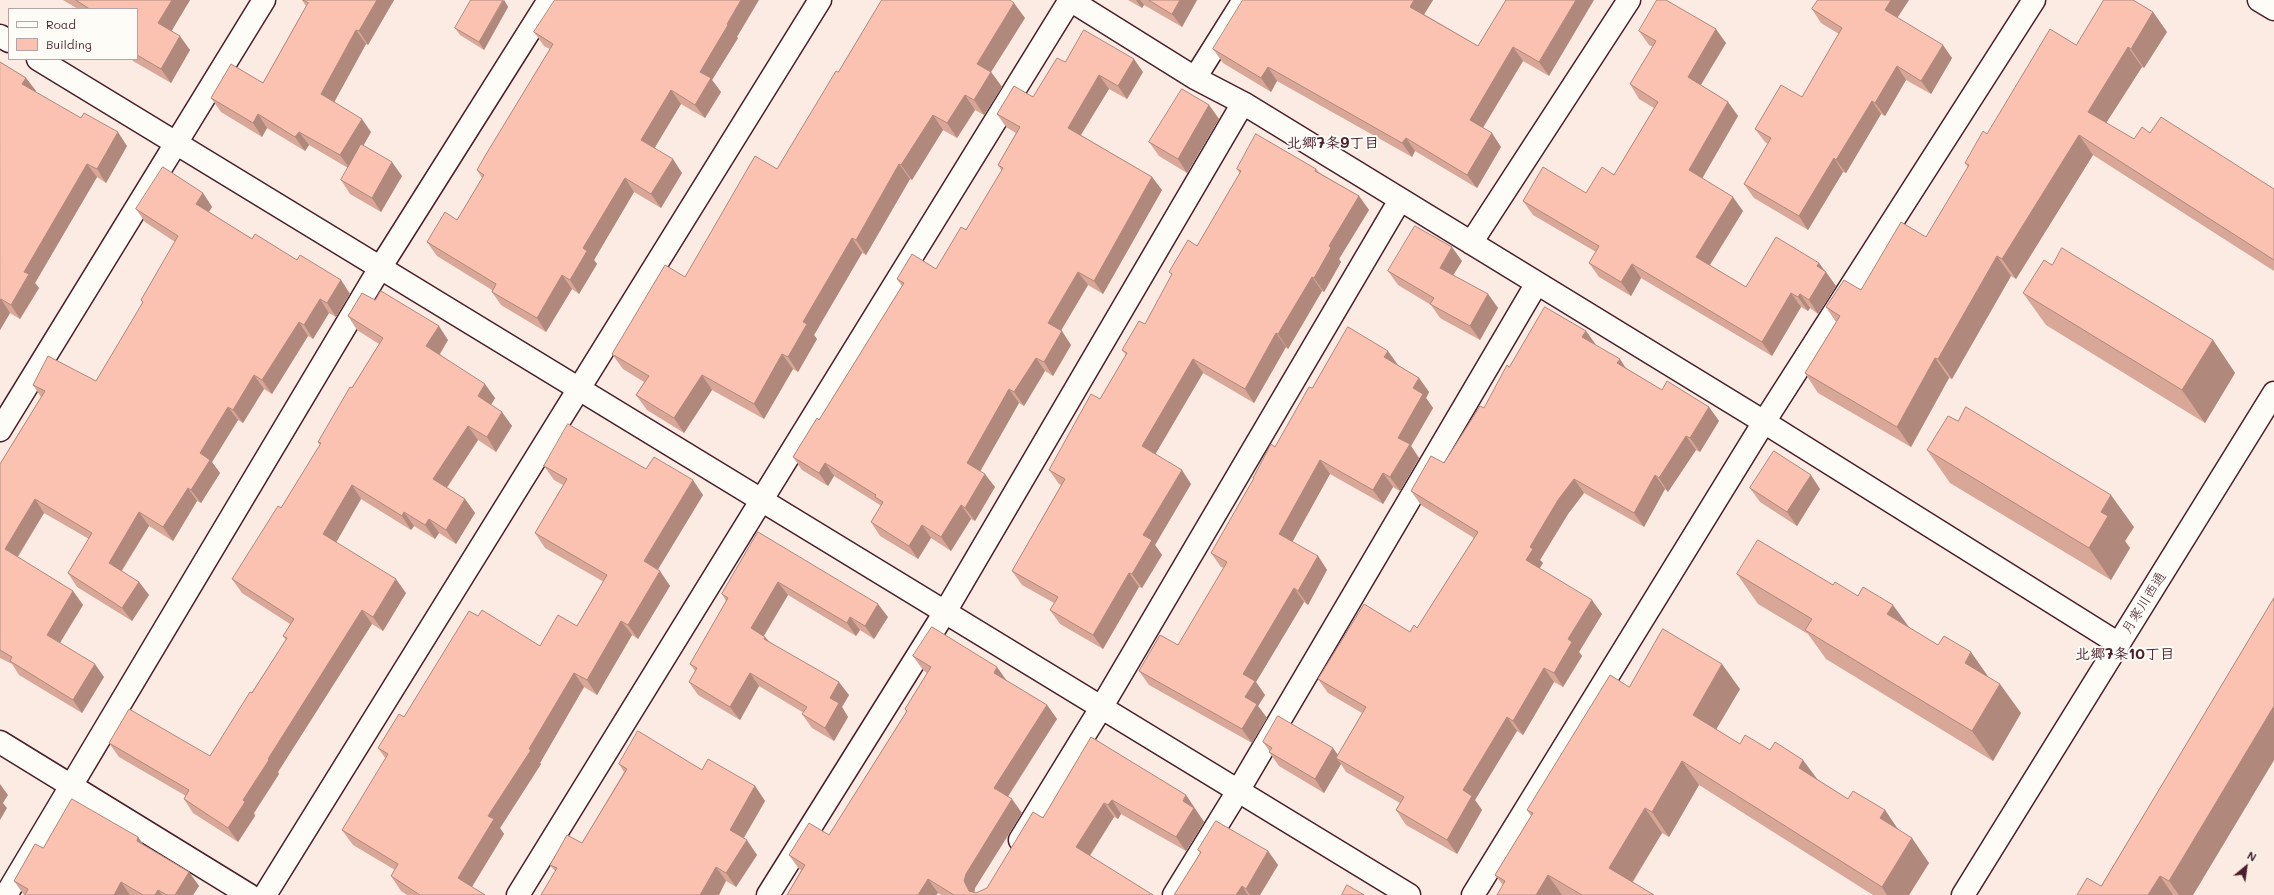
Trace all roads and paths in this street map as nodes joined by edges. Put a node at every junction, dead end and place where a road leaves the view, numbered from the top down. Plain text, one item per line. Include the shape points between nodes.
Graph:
1 (264, 0) edge
2 (549, 0) edge
3 (820, 0) edge
4 (1070, 0) edge
5 (1244, 0) edge
6 (1629, 0) edge
7 (2034, 0) edge
8 (2259, 0) edge
9 (2274, 9) edge
10 (40, 60) edge
11 (1195, 78) junction
12 (1243, 103) junction
13 (177, 143) junction
14 (1400, 200) junction
15 (1471, 243) junction
16 (380, 268) junction
17 (1537, 283) junction
18 (580, 389) junction
19 (2274, 394) edge
20 (1764, 422) junction
21 (0, 430) edge
22 (762, 501) junction
23 (945, 612) junction
24 (2119, 644) junction
25 (1101, 708) junction
26 (0, 742) edge
27 (72, 786) junction
28 (1238, 791) junction
29 (1010, 855) edge
30 (6, 895) edge
31 (249, 895) edge
32 (265, 895) edge
33 (518, 895) edge
34 (768, 895) edge
35 (1174, 895) edge
36 (1409, 895) edge
37 (1473, 895) edge
38 (1963, 895) edge

1 - 13 street
2 - 16 street
3 - 18 street
4 - 11 street
4 - 22 street
5 - 11 street
6 - 15 street
7 - 20 street
8 - 9 street
10 - 13 street
11 - 12 street
12 - 14 street
12 - 23 street
13 - 16 street
13 - 21 street
14 - 15 street
14 - 25 street
15 - 17 street
16 - 18 street
16 - 27 street
17 - 20 street
17 - 28 street
18 - 22 street
18 - 32 street
19 - 24 street, 月寒川西通
20 - 24 street
20 - 37 street
22 - 23 street
22 - 33 street
23 - 25 street
23 - 34 street
24 - 38 street, 月寒川西通
25 - 28 street
25 - 29 street
26 - 27 street
27 - 30 street
27 - 31 street
28 - 35 street
28 - 36 street

